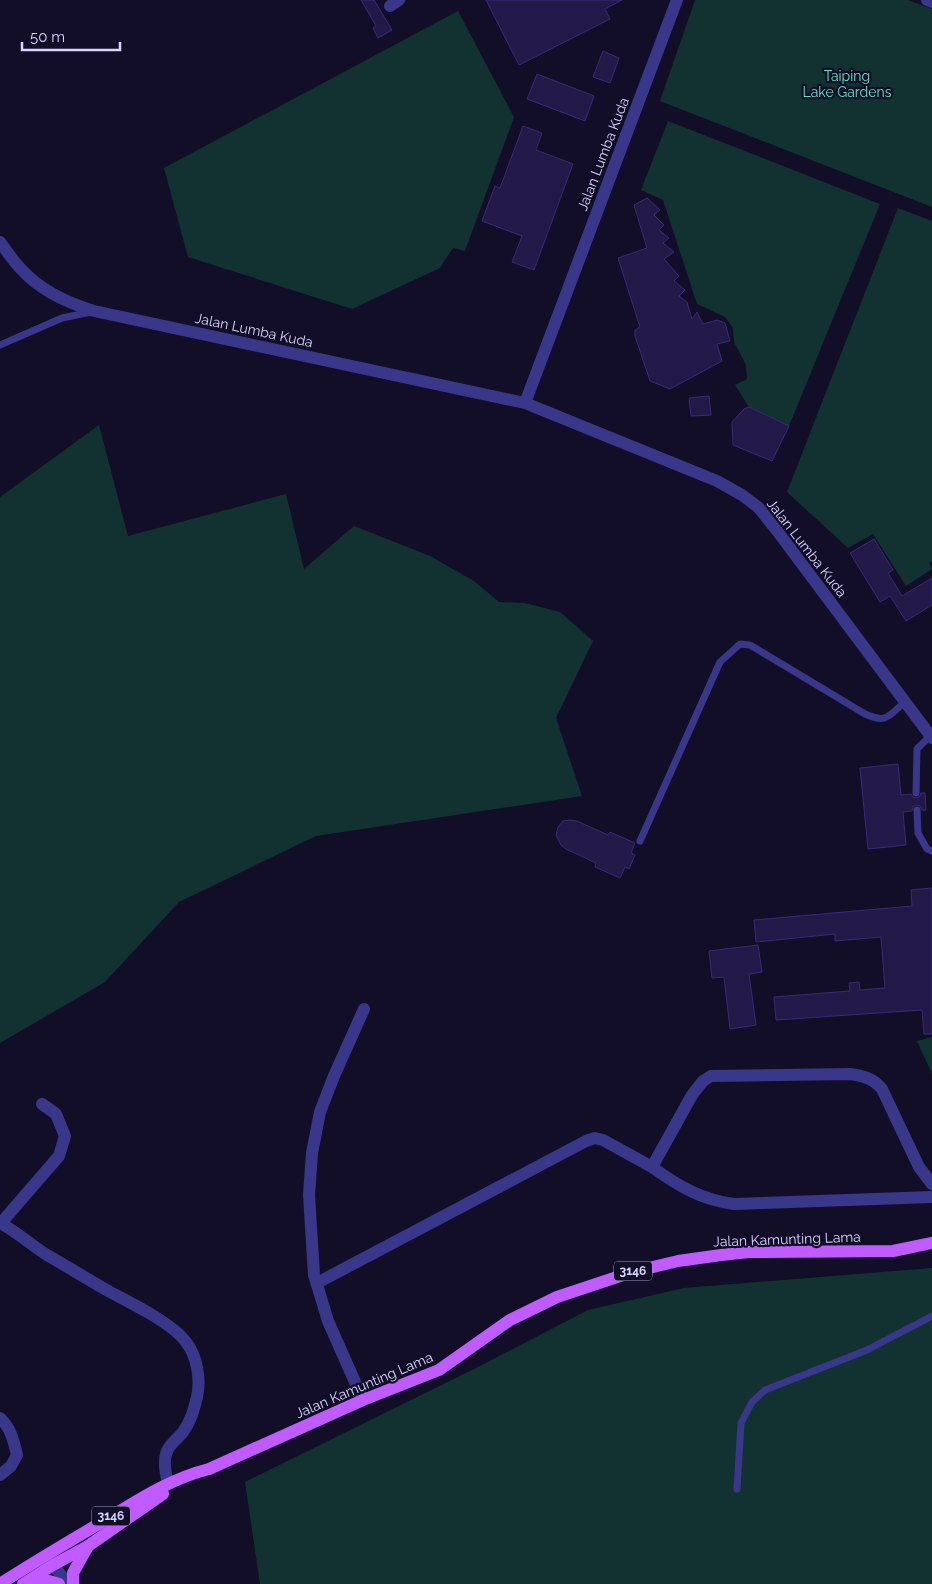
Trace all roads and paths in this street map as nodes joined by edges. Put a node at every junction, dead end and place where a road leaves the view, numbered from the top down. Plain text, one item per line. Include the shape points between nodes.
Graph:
1 (677, 0) edge
2 (928, 0) edge
3 (932, 2) edge
4 (0, 242) edge
5 (94, 312) junction
6 (0, 345) edge
7 (525, 403) junction
8 (905, 702) junction
9 (931, 737) edge
10 (916, 794) dead end
11 (917, 810) dead end
12 (640, 841) dead end
13 (932, 851) edge
14 (364, 1009) dead end
15 (42, 1104) dead end
16 (652, 1167) junction
17 (932, 1184) edge
18 (932, 1197) edge
19 (0, 1223) edge
20 (932, 1243) edge
21 (317, 1283) junction
22 (932, 1316) edge
23 (363, 1400) junction
24 (0, 1418) edge
25 (0, 1475) edge
26 (171, 1487) junction
27 (737, 1489) dead end
28 (88, 1546) junction
29 (54, 1549) junction
30 (35, 1561) junction
31 (53, 1565) junction
32 (26, 1582) edge
33 (0, 1584) edge
34 (59, 1584) edge
35 (68, 1584) edge
36 (73, 1584) edge

1 - 7 street, Jalan Lumba Kuda
2 - 3 street
4 - 5 street, Jalan Lumba Kuda via 23,272 48,291
5 - 6 lane via 62,318
5 - 7 street, Jalan Lumba Kuda
7 - 8 street, Jalan Lumba Kuda via 717,481 742,495 778,532
8 - 9 street, Jalan Lumba Kuda
8 - 12 lane via 885,718 877,720 750,645 740,644 720,662
9 - 10 lane via 917,749
11 - 13 lane via 918,833 927,849
14 - 21 street via 320,1112 312,1153 309,1195
15 - 19 street via 56,1114 65,1136 59,1156
16 - 17 street via 692,1095 711,1076 850,1074 866,1077 882,1089 919,1167
16 - 18 street via 696,1195 734,1204
16 - 21 street via 603,1140 586,1141
19 - 26 street via 46,1254 146,1312 186,1342 194,1356 198,1394 193,1413 165,1457 165,1470
20 - 23 main road, Jalan Kamunting Lama / 3146 via 893,1251 749,1252 678,1261 632,1272 557,1298 510,1320 439,1370
21 - 23 street via 328,1321
22 - 27 lane via 866,1350 765,1390 752,1402 741,1423
23 - 26 main road, Jalan Kamunting Lama / 3146 via 209,1469 192,1473
24 - 25 street via 14,1441 17,1456
26 - 28 main road, Jalan Kamunting Lama / 3146
26 - 29 main road, Jalan Kamunting Lama / 3146
28 - 31 main road, Jalan Kamunting Lama / 3146
28 - 36 main road via 73,1573
29 - 30 main road, Jalan Kamunting Lama / 3146
29 - 31 main road
30 - 31 main road via 44,1559
30 - 33 main road, Jalan Kamunting Lama / 3146
31 - 32 main road, Jalan Kamunting Lama / 3146
31 - 35 street
32 - 34 main road

